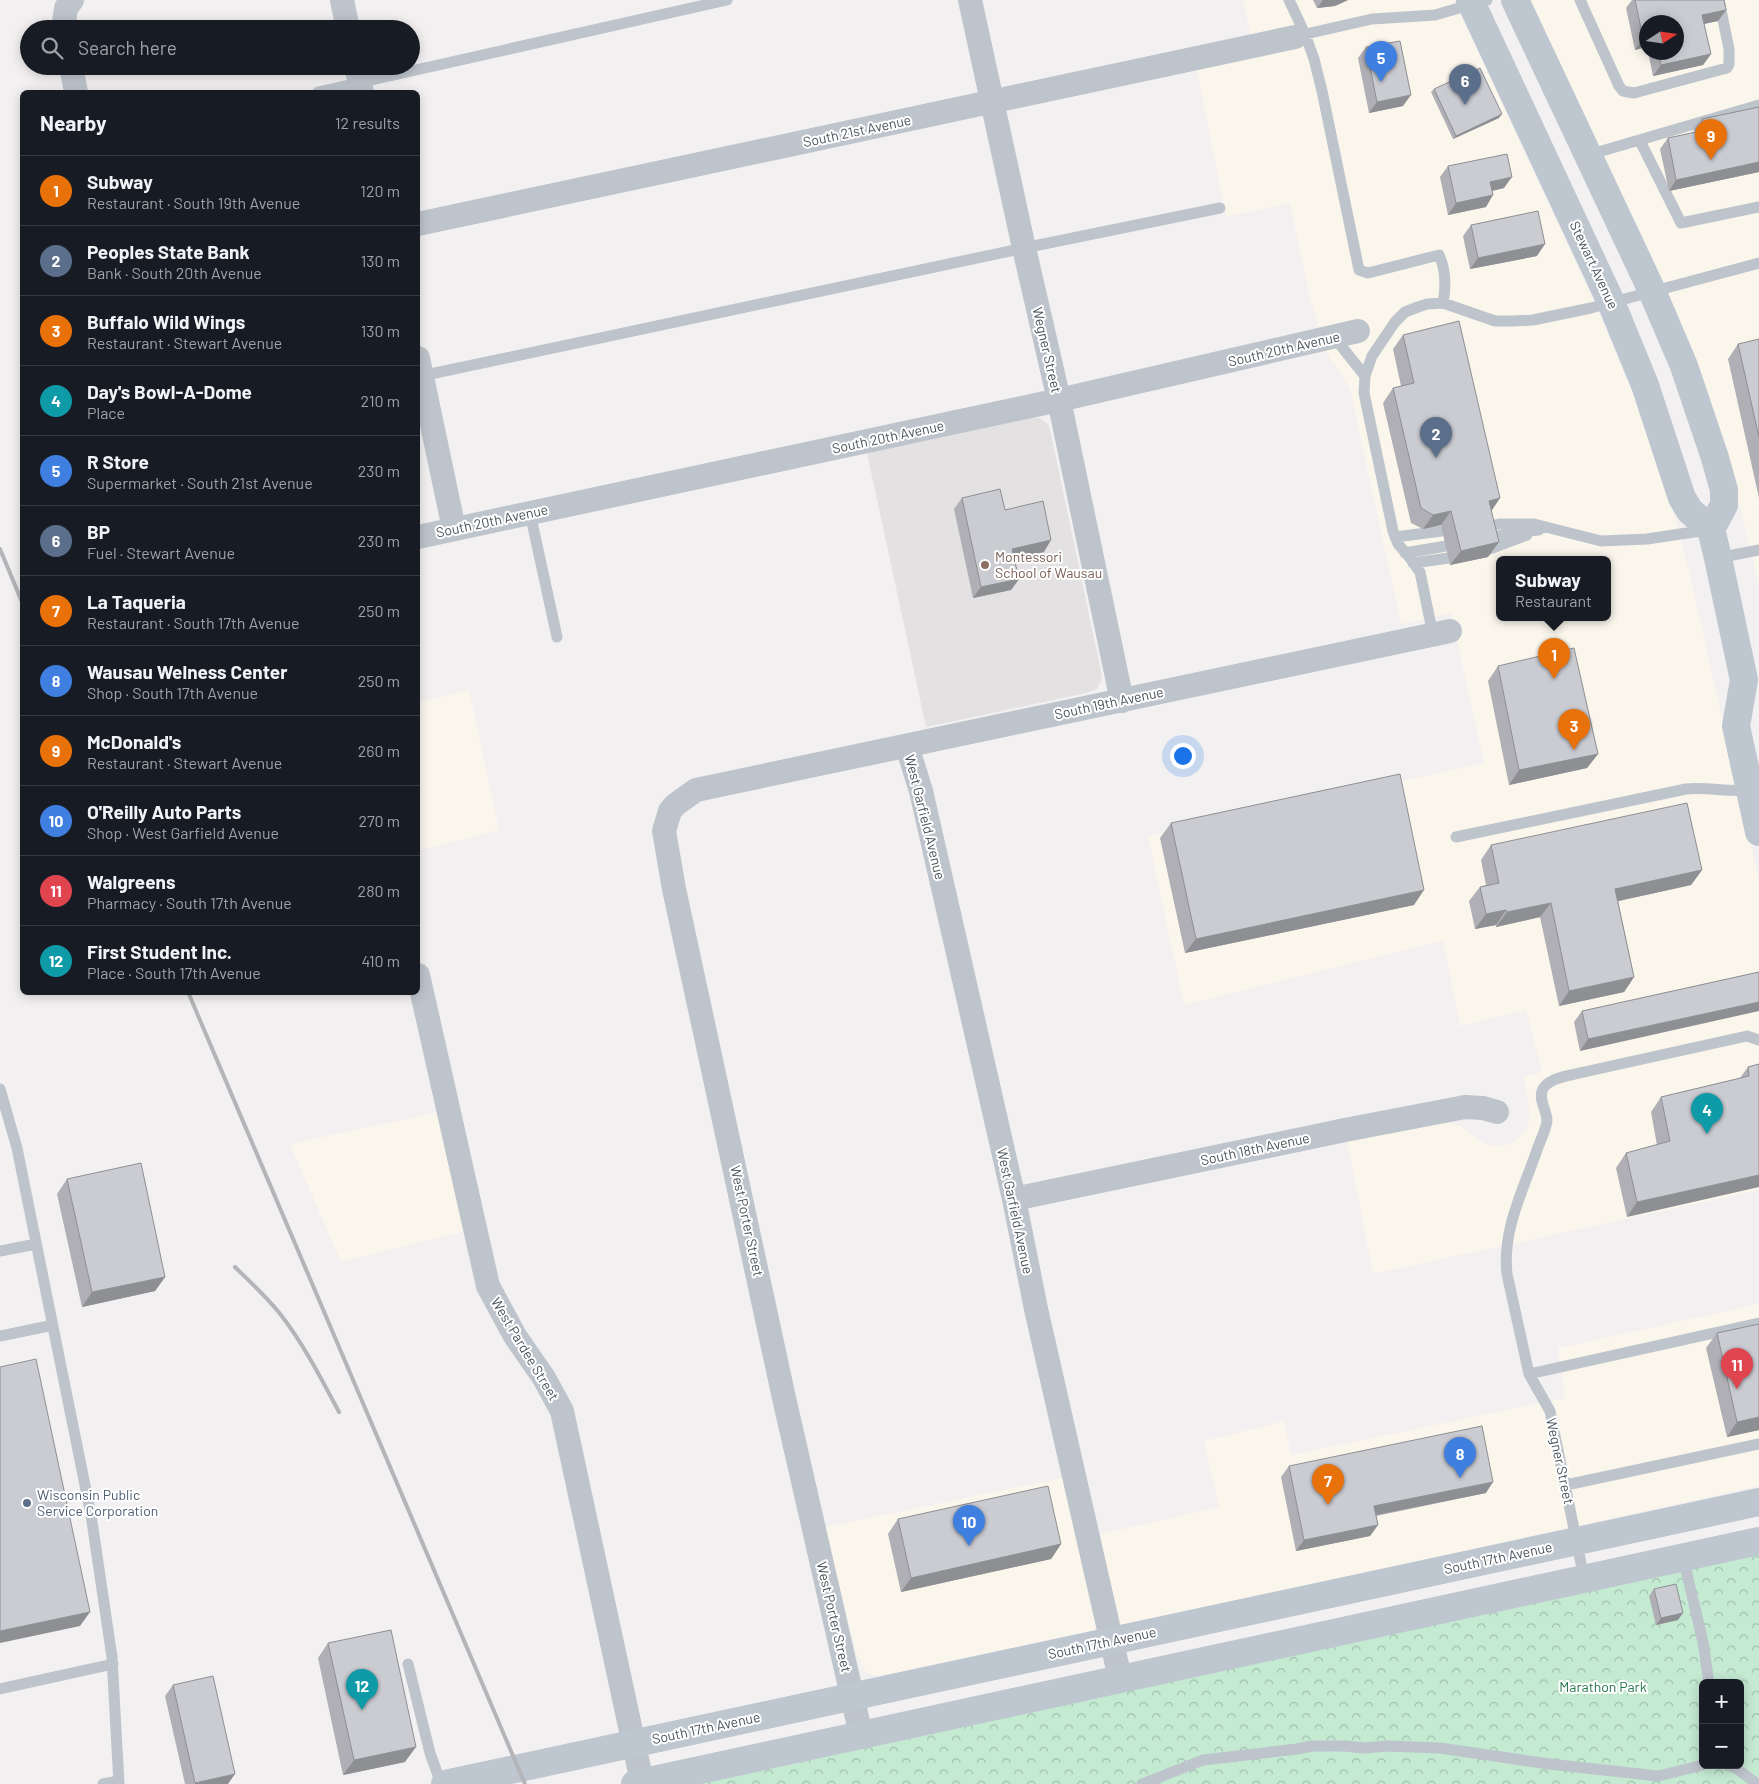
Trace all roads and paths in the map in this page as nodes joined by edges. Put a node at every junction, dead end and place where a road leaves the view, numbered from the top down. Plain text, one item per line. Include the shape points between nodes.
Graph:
1 (342, 0) edge
2 (727, 0) edge
3 (970, 0) edge
4 (1289, 0) edge
5 (1514, 0) edge
6 (1580, 0) edge
7 (1719, 0) edge
8 (1477, 1) edge
9 (346, 20) edge
10 (1300, 36) junction
11 (420, 68) edge
12 (73, 75) edge
13 (386, 75) edge
14 (359, 81) edge
15 (76, 90) edge
16 (325, 90) edge
17 (992, 102) junction
18 (1759, 105) edge
19 (1640, 141) junction
20 (1588, 156) junction
21 (1759, 207) edge
22 (1220, 208) dead end
23 (420, 224) edge
24 (1024, 248) junction
25 (1759, 264) edge
26 (1652, 290) junction
27 (1443, 302) junction
28 (1611, 302) junction
29 (1358, 331) dead end
30 (1334, 337) junction
31 (420, 367) edge
32 (420, 372) edge
33 (1365, 376) junction
34 (1059, 400) junction
35 (530, 513) junction
36 (454, 529) junction
37 (1711, 529) junction
38 (1556, 530) junction
39 (420, 537) edge
40 (1445, 543) junction
41 (1399, 544) junction
42 (1759, 550) edge
43 (1718, 558) junction
44 (1414, 563) junction
45 (1441, 633) joint
46 (556, 637) dead end
47 (1752, 684) edge
48 (1122, 701) junction
49 (906, 746) junction
50 (767, 775) joint
51 (1754, 789) edge
52 (1759, 830) edge
53 (1456, 837) dead end
54 (420, 984) edge
55 (1759, 1040) edge
56 (0, 1089) edge
57 (1497, 1112) dead end
58 (1014, 1199) junction
59 (36, 1244) junction
60 (0, 1251) edge
61 (1759, 1323) edge
62 (53, 1325) junction
63 (0, 1336) edge
64 (1529, 1374) junction
65 (1759, 1444) edge
66 (1566, 1485) junction
67 (1759, 1502) edge
68 (1578, 1541) junction
69 (1759, 1541) edge
70 (1683, 1557) junction
71 (1584, 1578) junction
72 (1112, 1641) junction
73 (113, 1664) junction
74 (408, 1664) dead end
75 (1120, 1678) junction
76 (1708, 1679) edge
77 (0, 1689) edge
78 (852, 1697) junction
79 (861, 1735) junction
80 (634, 1744) junction
81 (1699, 1766) edge
82 (1737, 1769) edge
83 (119, 1782) edge
84 (638, 1783) edge
85 (103, 1784) edge
86 (440, 1784) edge
87 (445, 1784) edge
88 (1142, 1784) edge
89 (1757, 1784) edge

1 - 9 street
2 - 11 lane
3 - 17 street, Wegner Street
4 - 10 lane
5 - 20 main road
6 - 7 lane via 1619,86 1623,91 1634,93 1727,68 1729,49
8 - 10 lane via 1436,15 1372,20
8 - 28 main road, Stewart Avenue
10 - 17 street, South 21st Avenue
10 - 27 lane via 1314,60 1322,91 1360,270 1368,273 1439,256 1444,265
12 - 15 street
13 - 14 lane
14 - 16 lane
17 - 23 street, South 21st Avenue
17 - 24 street, Wegner Street
18 - 19 lane
19 - 20 lane
19 - 21 lane via 1681,223
20 - 26 main road
22 - 24 lane
24 - 31 lane
24 - 34 street, Wegner Street
25 - 26 lane
26 - 28 lane
26 - 37 main road via 1684,366 1722,484 1724,505
27 - 28 lane via 1488,319 1513,321 1561,315
27 - 33 lane via 1404,312 1372,356
28 - 37 main road, Stewart Avenue via 1645,385 1682,498 1693,514
29 - 30 street, South 20th Avenue
30 - 33 lane
30 - 34 street, South 20th Avenue
32 - 36 street
33 - 41 lane via 1367,409
34 - 35 street, South 20th Avenue
34 - 48 street, Wegner Street
35 - 36 street, South 20th Avenue
35 - 46 lane
36 - 39 street, South 20th Avenue
37 - 38 lane via 1622,540 1601,540
37 - 43 main road
38 - 38 lane via 1541,520 1522,515 1483,535
40 - 41 lane
40 - 41 lane
40 - 44 lane
41 - 44 lane
42 - 43 lane
43 - 47 main road
44 - 45 lane
45 - 48 street, South 19th Avenue
47 - 51 main road via 1736,726
48 - 49 street, South 19th Avenue
49 - 50 street, South 19th Avenue
49 - 58 street, West Garfield Avenue via 921,791
50 - 78 street, West Porter Street via 696,790 670,811 664,832 782,1389
51 - 52 main road
51 - 53 lane via 1686,789
54 - 80 street, West Pardee Street via 488,1286 562,1411
55 - 64 lane, Wegner Street via 1747,1036 1547,1083 1542,1091 1547,1120 1510,1222 1506,1242 1507,1274
56 - 59 lane via 17,1148
57 - 58 street, South 18th Avenue via 1465,1107
58 - 72 street, West Garfield Avenue
59 - 60 lane
59 - 62 lane
61 - 64 lane
62 - 63 lane
62 - 73 lane via 91,1514
64 - 66 lane, Wegner Street via 1550,1411
65 - 66 lane
66 - 68 lane, Wegner Street
67 - 68 main road, South 17th Avenue
68 - 71 lane, Wegner Street
68 - 72 main road, South 17th Avenue
69 - 70 main road
70 - 71 main road
70 - 76 lane
71 - 75 main road
72 - 75 street, West Garfield Avenue
72 - 78 main road, South 17th Avenue
73 - 77 lane
73 - 83 lane
74 - 86 lane
75 - 79 main road
78 - 79 street, West Porter Street
78 - 80 main road, South 17th Avenue
79 - 84 main road
80 - 84 street, West Pardee Street
80 - 87 main road, South 17th Avenue
81 - 88 lane via 1658,1776 1440,1748 1312,1746 1203,1760
82 - 89 lane
83 - 85 lane

